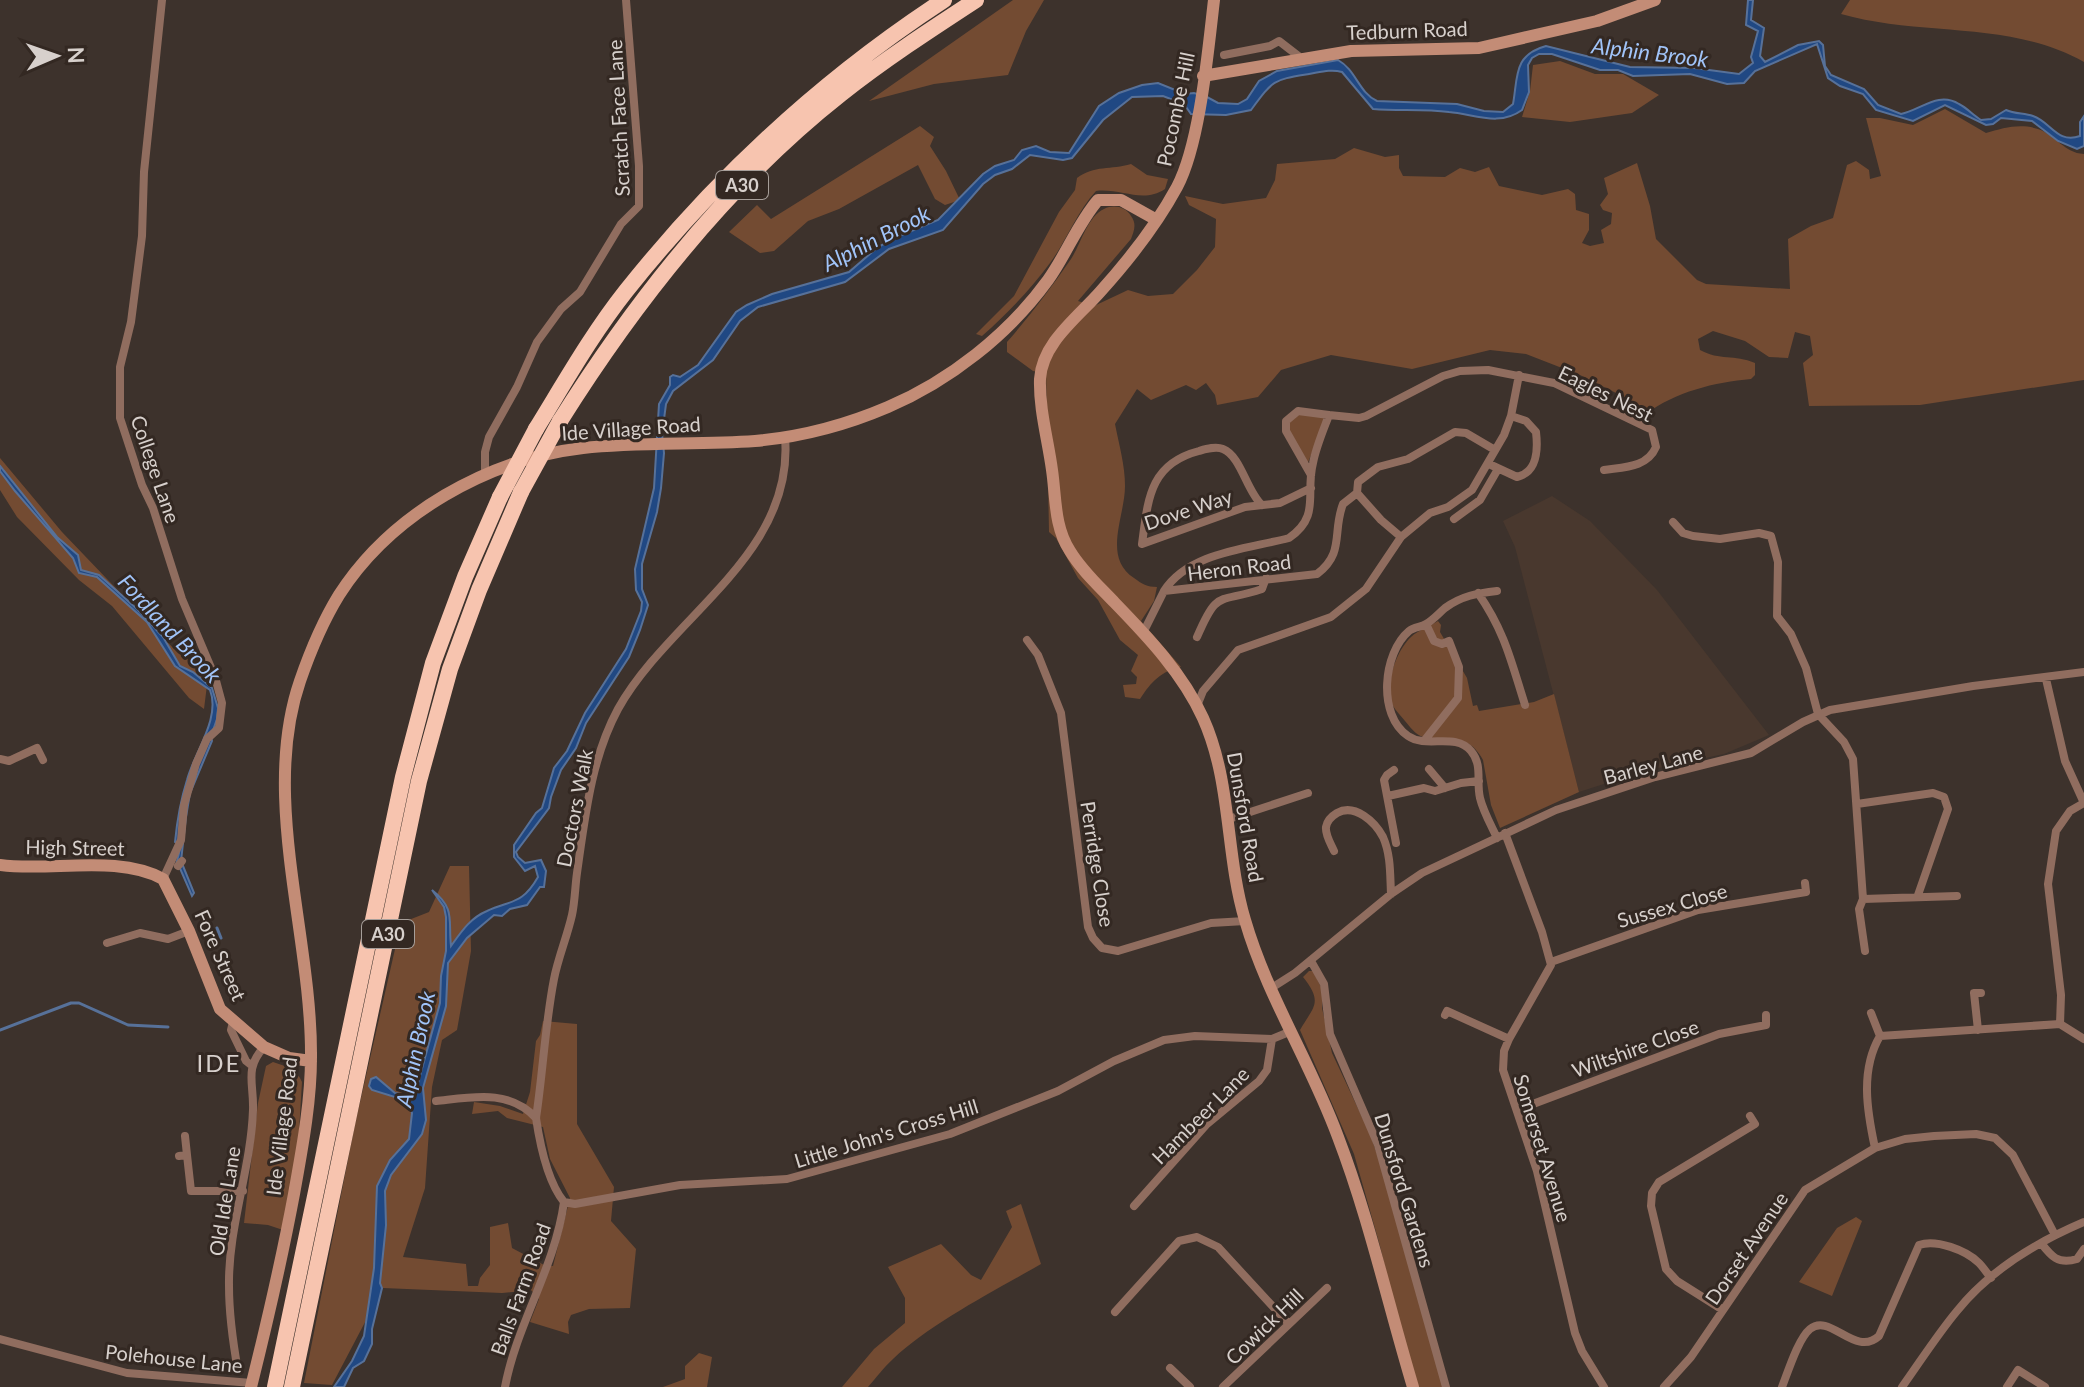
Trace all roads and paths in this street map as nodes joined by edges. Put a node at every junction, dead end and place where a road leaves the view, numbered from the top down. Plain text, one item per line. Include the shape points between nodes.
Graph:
1 (162, 0) edge
2 (626, 0) edge
3 (944, 0) edge
4 (976, 0) edge
5 (1214, 0) edge
6 (1655, 0) edge
7 (1224, 55) dead end
8 (1301, 58) junction
9 (1203, 76) junction
10 (1155, 219) junction
11 (1127, 259) joint
12 (1519, 375) junction
13 (1329, 415) junction
14 (1511, 416) junction
15 (785, 437) junction
16 (1495, 450) junction
17 (1489, 464) junction
18 (1498, 469) junction
19 (1604, 470) dead end
20 (485, 475) junction
21 (1311, 475) junction
22 (1311, 488) junction
23 (1357, 493) junction
24 (1262, 505) junction
25 (1454, 519) dead end
26 (1673, 522) dead end
27 (1401, 537) junction
28 (1266, 578) junction
29 (1164, 591) junction
30 (1497, 591) dead end
31 (1478, 593) junction
32 (1426, 624) junction
33 (1143, 633) junction
34 (1197, 637) dead end
35 (1027, 640) dead end
36 (2084, 672) edge
37 (2046, 679) junction
38 (1525, 705) dead end
39 (1197, 706) junction
40 (1818, 714) junction
41 (1424, 741) junction
42 (0, 759) edge
43 (43, 760) dead end
44 (1429, 769) dead end
45 (1394, 770) dead end
46 (1479, 781) junction
47 (1445, 788) junction
48 (1308, 793) dead end
49 (1388, 796) junction
50 (2084, 803) edge
51 (1857, 804) junction
52 (1229, 819) junction
53 (1501, 836) junction
54 (1396, 843) dead end
55 (1334, 851) dead end
56 (0, 865) edge
57 (163, 879) junction
58 (1806, 892) dead end
59 (1391, 894) junction
60 (1918, 895) junction
61 (1957, 896) dead end
62 (1863, 899) junction
63 (1245, 921) junction
64 (189, 931) junction
65 (107, 943) dead end
66 (1865, 951) dead end
67 (1311, 961) junction
68 (1551, 962) junction
69 (1270, 989) junction
70 (1974, 993) dead end
71 (1447, 1009) dead end
72 (1871, 1013) dead end
73 (1766, 1015) dead end
74 (233, 1022) junction
75 (2060, 1024) junction
76 (1978, 1030) junction
77 (1289, 1032) junction
78 (1880, 1036) junction
79 (1272, 1039) junction
80 (1509, 1039) junction
81 (2084, 1039) edge
82 (264, 1047) junction
83 (311, 1061) junction
84 (251, 1065) junction
85 (539, 1099) junction
86 (436, 1101) dead end
87 (524, 1106) junction
88 (1517, 1110) junction
89 (536, 1118) junction
90 (1755, 1123) dead end
91 (185, 1136) dead end
92 (1875, 1148) junction
93 (243, 1191) junction
94 (564, 1202) junction
95 (1134, 1206) dead end
96 (2083, 1225) edge
97 (2055, 1235) junction
98 (2041, 1243) junction
99 (2084, 1249) edge
100 (1991, 1278) junction
101 (1327, 1288) dead end
102 (1723, 1310) junction
103 (1115, 1312) dead end
104 (1288, 1323) junction
105 (0, 1339) edge
106 (245, 1341) dead end
107 (233, 1343) junction
108 (1170, 1368) dead end
109 (238, 1371) dead end
110 (252, 1385) edge
111 (275, 1387) edge
112 (292, 1387) edge
113 (505, 1387) edge
114 (1190, 1387) edge
115 (1223, 1387) edge
116 (1413, 1387) edge
117 (1446, 1387) edge
118 (1604, 1387) edge
119 (1664, 1387) edge
120 (1782, 1387) edge
121 (1902, 1387) edge
122 (2007, 1387) edge
123 (2045, 1387) edge

1 - 57 street, College Lane via 142,236 120,367 120,418 222,703 219,728 207,739 196,764 181,840
2 - 20 street, Scratch Face Lane via 639,206 621,224 580,292 537,342 489,437
3 - 111 highway, A30, bridge via 845,69 722,181 625,293 536,429 500,497 433,663 403,777
4 - 112 highway, A30, bridge via 851,86 729,198 648,292 597,363 521,492 450,669 419,781
5 - 9 street, Pocombe Hill
6 - 8 street, Tedburn Road via 1597,21 1479,48 1351,51
7 - 8 street via 1279,41
8 - 9 street, Tedburn Road
9 - 10 street, Pocombe Hill via 1179,184
10 - 11 street, Pocombe Hill
10 - 15 street, Ide Village Road via 1121,200 1098,200 1047,282 961,366 878,411
11 - 33 street, Dunsford Road via 1057,340 1042,365 1041,400 1062,536 1090,578
12 - 13 street via 1488,370 1452,373 1366,416
12 - 14 street
12 - 19 street, Eagles Nest via 1554,383 1652,430 1656,447 1651,457
13 - 21 street
13 - 21 street via 1298,411 1286,421 1286,431
14 - 16 street
14 - 18 street via 1533,427 1537,454 1523,476
15 - 20 street, Ide Village Road via 554,453
15 - 85 street, Doctors Walk via 781,492 755,546 638,677 606,733 595,763 572,914 554,977
16 - 17 street
16 - 23 street, Heron Road via 1455,432 1408,459 1378,467 1358,482
17 - 18 street
17 - 27 street via 1468,494 1430,513
18 - 25 street via 1480,500
20 - 83 street, Ide Village Road via 419,512 363,565 339,596 299,683 284,758
21 - 22 street
22 - 24 street, Dove Way via 1280,503
22 - 29 street via 1309,515 1296,534 1199,562
23 - 27 street
23 - 28 street, Heron Road via 1343,504 1336,551 1328,565 1311,575
24 - 24 street, Dove Way via 1223,448 1189,454 1157,478 1142,544
26 - 40 street via 1693,536 1771,536 1778,562 1777,616 1806,668
27 - 39 street via 1366,589 1331,617 1238,650 1203,691
28 - 29 street, Heron Road
28 - 34 street via 1262,589 1217,600
29 - 33 street, Heron Road
30 - 31 street
31 - 32 street via 1457,600
31 - 38 street via 1508,646
32 - 41 street via 1434,641 1449,641 1455,651 1460,687 1455,704
32 - 41 street via 1409,631 1397,648 1386,692 1400,728
33 - 39 street, Dunsford Road
35 - 63 street, Perridge Close via 1061,713 1093,938 1106,951 1118,951 1211,923
36 - 37 street, Barley Lane
37 - 40 street, Barley Lane via 1973,686
37 - 50 street via 2065,761
39 - 52 street, Dunsford Road via 1213,743
40 - 51 street via 1853,759
40 - 53 street, Barley Lane via 1738,758 1645,780 1556,810
41 - 46 street via 1465,745 1476,760
42 - 43 street via 9,761 37,748
44 - 47 street
45 - 49 street via 1385,778
46 - 47 street
46 - 53 street via 1480,801
47 - 49 street
48 - 52 street
49 - 54 street
50 - 75 street via 2070,811 2056,831 2048,884
51 - 60 street via 1933,793 1944,797 1948,809
51 - 62 street
52 - 63 street, Dunsford Road
53 - 59 street, Barley Lane via 1422,873
53 - 68 street
55 - 59 street via 1326,832 1330,818 1350,809 1370,820 1386,845
56 - 57 street, High Street via 67,864 149,872
57 - 64 street, Fore Street
58 - 68 street, Sussex Close via 1698,910
59 - 67 street, Barley Lane
60 - 61 street
60 - 62 street
62 - 66 street via 1859,909
63 - 69 street, Dunsford Road
64 - 65 street via 168,939 140,933
64 - 74 street, Fore Street via 220,1009
67 - 69 street, Barley Lane
67 - 117 street, Dunsford Gardens via 1324,984 1330,1034 1378,1145
68 - 80 street, Somerset Avenue
69 - 77 street, Dunsford Road
70 - 76 street
71 - 80 street
72 - 78 street
73 - 88 street, Wiltshire Close via 1766,1030 1719,1034
74 - 82 street, Fore Street
74 - 84 street, Old Ide Lane via 231,1030
75 - 76 street
75 - 81 street
76 - 78 street
77 - 79 street, Little John's Cross Hill
77 - 116 street, Dunsford Road via 1339,1138
78 - 92 street via 1866,1077
79 - 94 street, Little John's Cross Hill via 1164,1040 1058,1091 950,1134 787,1179 691,1184
79 - 95 street, Hambeer Lane via 1267,1070 1259,1081 1206,1125
80 - 88 street, Somerset Avenue via 1503,1070
82 - 83 street, Fore Street
82 - 84 street
83 - 110 street, Ide Village Road via 296,1181
84 - 93 street, Old Ide Lane via 253,1111
85 - 87 street
85 - 89 street
86 - 87 street via 482,1096
87 - 89 street
88 - 118 street, Somerset Avenue via 1537,1171 1575,1333
89 - 94 street
90 - 102 street via 1659,1182 1652,1193 1666,1269
91 - 93 street via 183,1155 191,1191
92 - 97 street, Dorset Avenue via 1934,1136 1995,1138 2013,1155
92 - 102 street, Dorset Avenue via 1805,1190
93 - 107 street, Old Ide Lane via 229,1284
94 - 113 street, Balls Farm Road via 553,1254 517,1341
96 - 97 street
97 - 98 street
98 - 99 street via 2051,1257 2062,1261 2077,1259
98 - 100 street
100 - 120 street via 1970,1257 1938,1244 1919,1245 1879,1336 1863,1344 1824,1326 1812,1328
100 - 121 street via 1958,1309
101 - 104 street, Cowick Hill
102 - 119 street, Dorset Avenue
103 - 104 street via 1179,1241 1197,1237 1218,1247
104 - 115 street, Cowick Hill
105 - 110 street, Polehouse Lane via 127,1373
106 - 107 street
107 - 109 street, Old Ide Lane
108 - 114 street
122 - 123 street via 2018,1370

